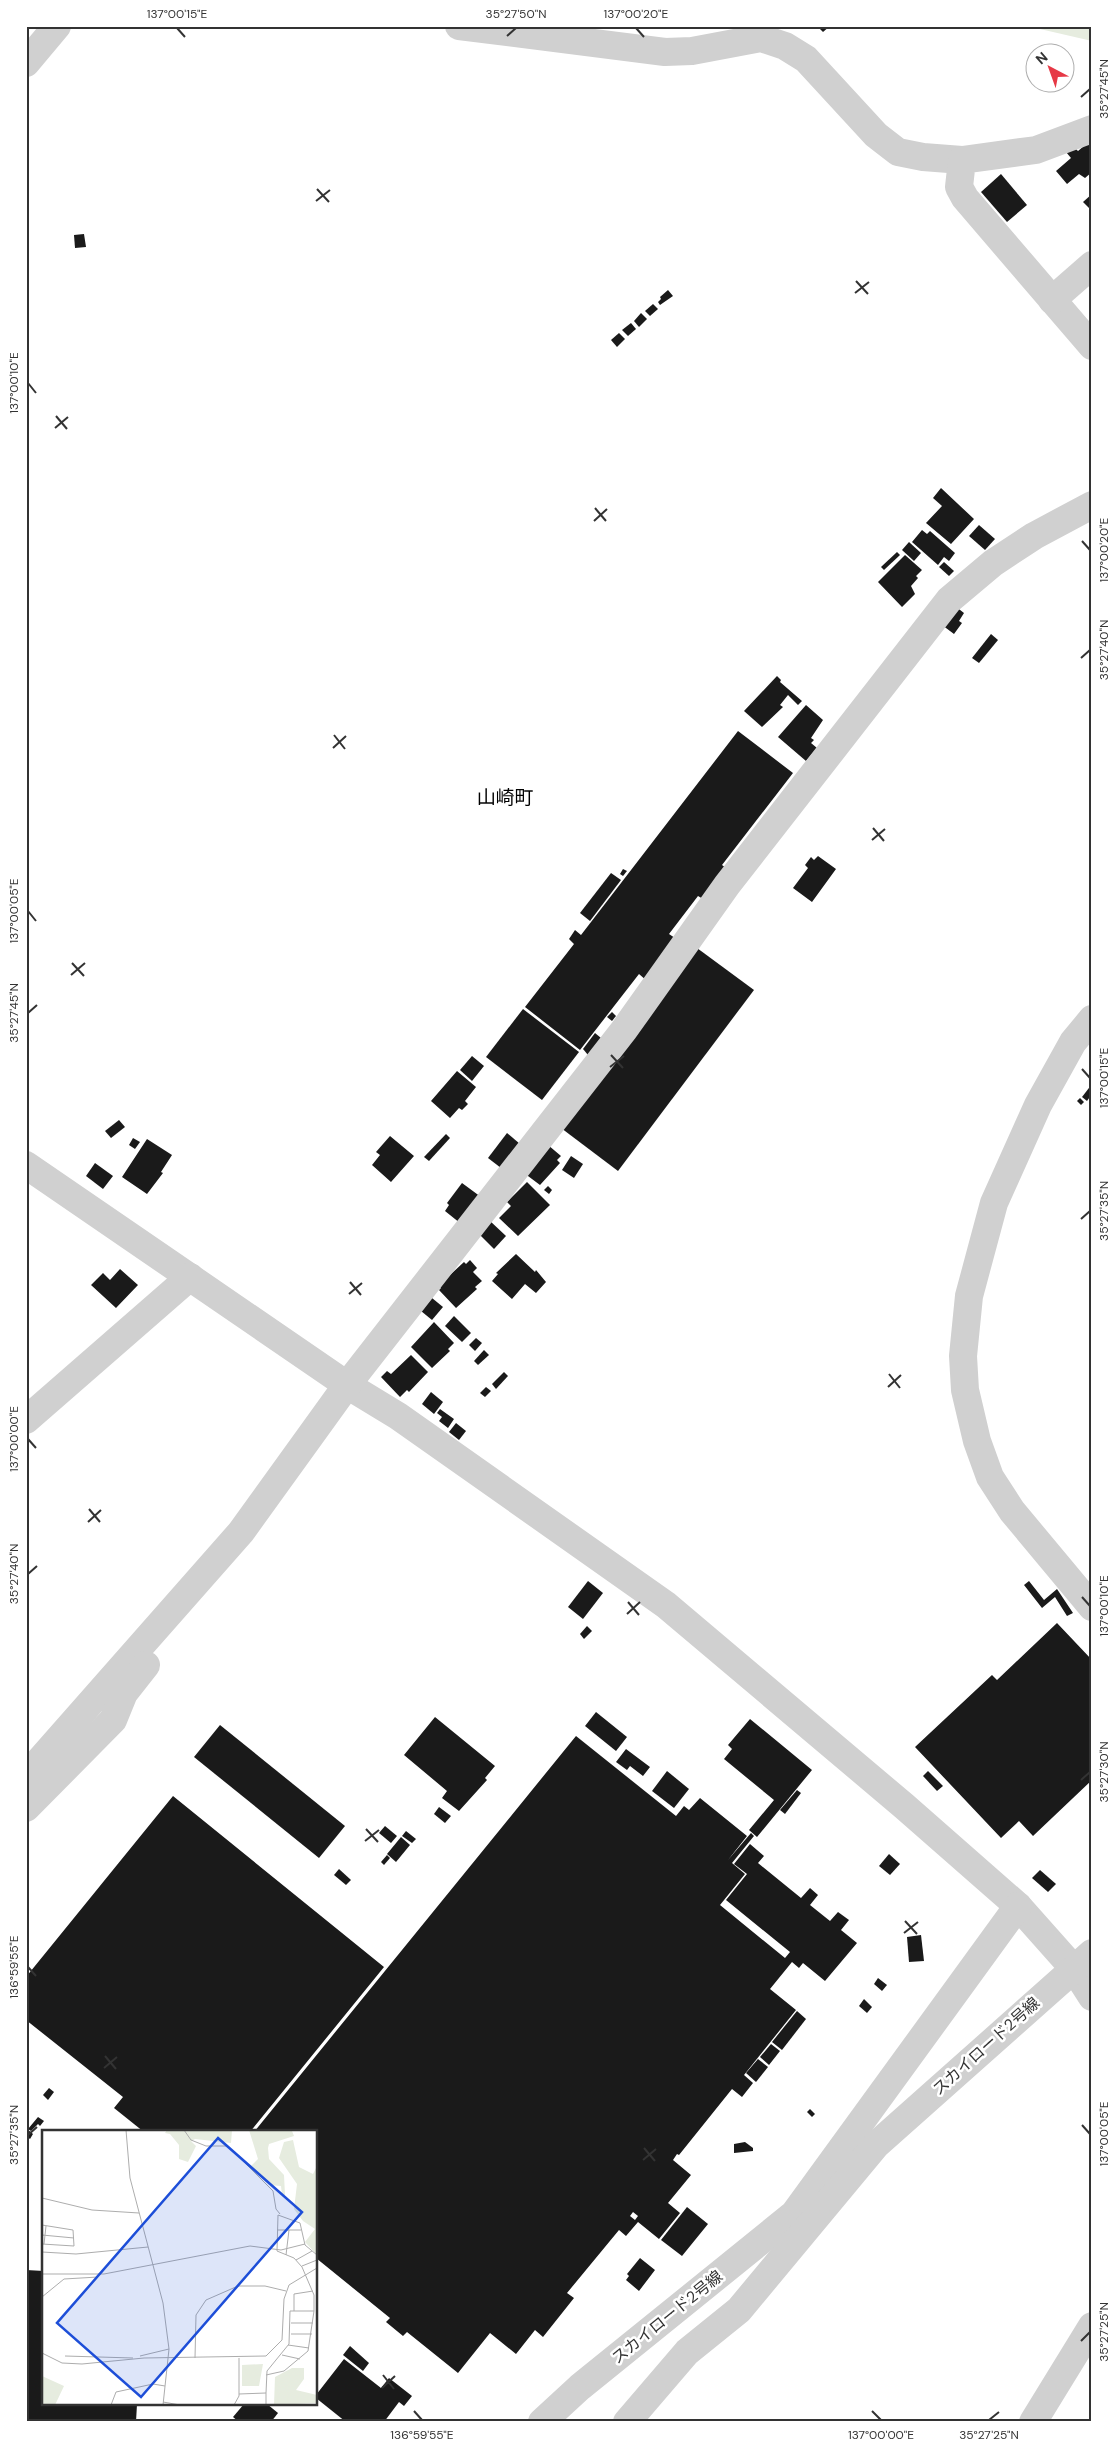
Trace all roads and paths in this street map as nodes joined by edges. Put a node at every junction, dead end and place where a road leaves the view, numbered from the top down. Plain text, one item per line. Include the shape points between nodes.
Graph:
1 (57, 26) edge
2 (459, 26) edge
3 (26, 62) edge
4 (1092, 129) edge
5 (962, 160) junction
6 (1092, 265) edge
7 (1052, 300) junction
8 (1092, 346) edge
9 (1092, 505) edge
10 (1092, 1019) edge
11 (26, 1164) edge
12 (190, 1277) junction
13 (347, 1385) junction
14 (26, 1420) edge
15 (224, 1551) junction
16 (1092, 1607) edge
17 (26, 1776) edge
18 (26, 1808) edge
19 (1018, 1906) junction
20 (1083, 1961) edge
21 (1092, 1997) edge
22 (1092, 2326) edge
23 (542, 2422) edge
24 (627, 2422) edge
25 (1033, 2422) edge

1 - 3 street
2 - 5 street via 664,52 692,51 761,38 785,46 806,59 876,135 898,152
4 - 5 street via 1036,150
5 - 7 street via 959,187 965,198
6 - 7 street
7 - 8 street
9 - 13 street via 1034,536 993,563 949,600 727,885 624,1030
10 - 16 street via 1073,1042 1038,1105 994,1203 969,1296 963,1356 965,1390 977,1441 990,1477 1012,1511
11 - 12 street
12 - 13 street
12 - 14 street
13 - 15 street
13 - 19 street via 398,1416 666,1605
15 - 17 street
15 - 18 street via 204,1589 124,1693 113,1720
19 - 20 street
19 - 23 street, スカイロード2号線 via 794,2214
20 - 21 street
20 - 24 street, スカイロード2号線 via 881,2140 739,2310 687,2352
22 - 25 street

